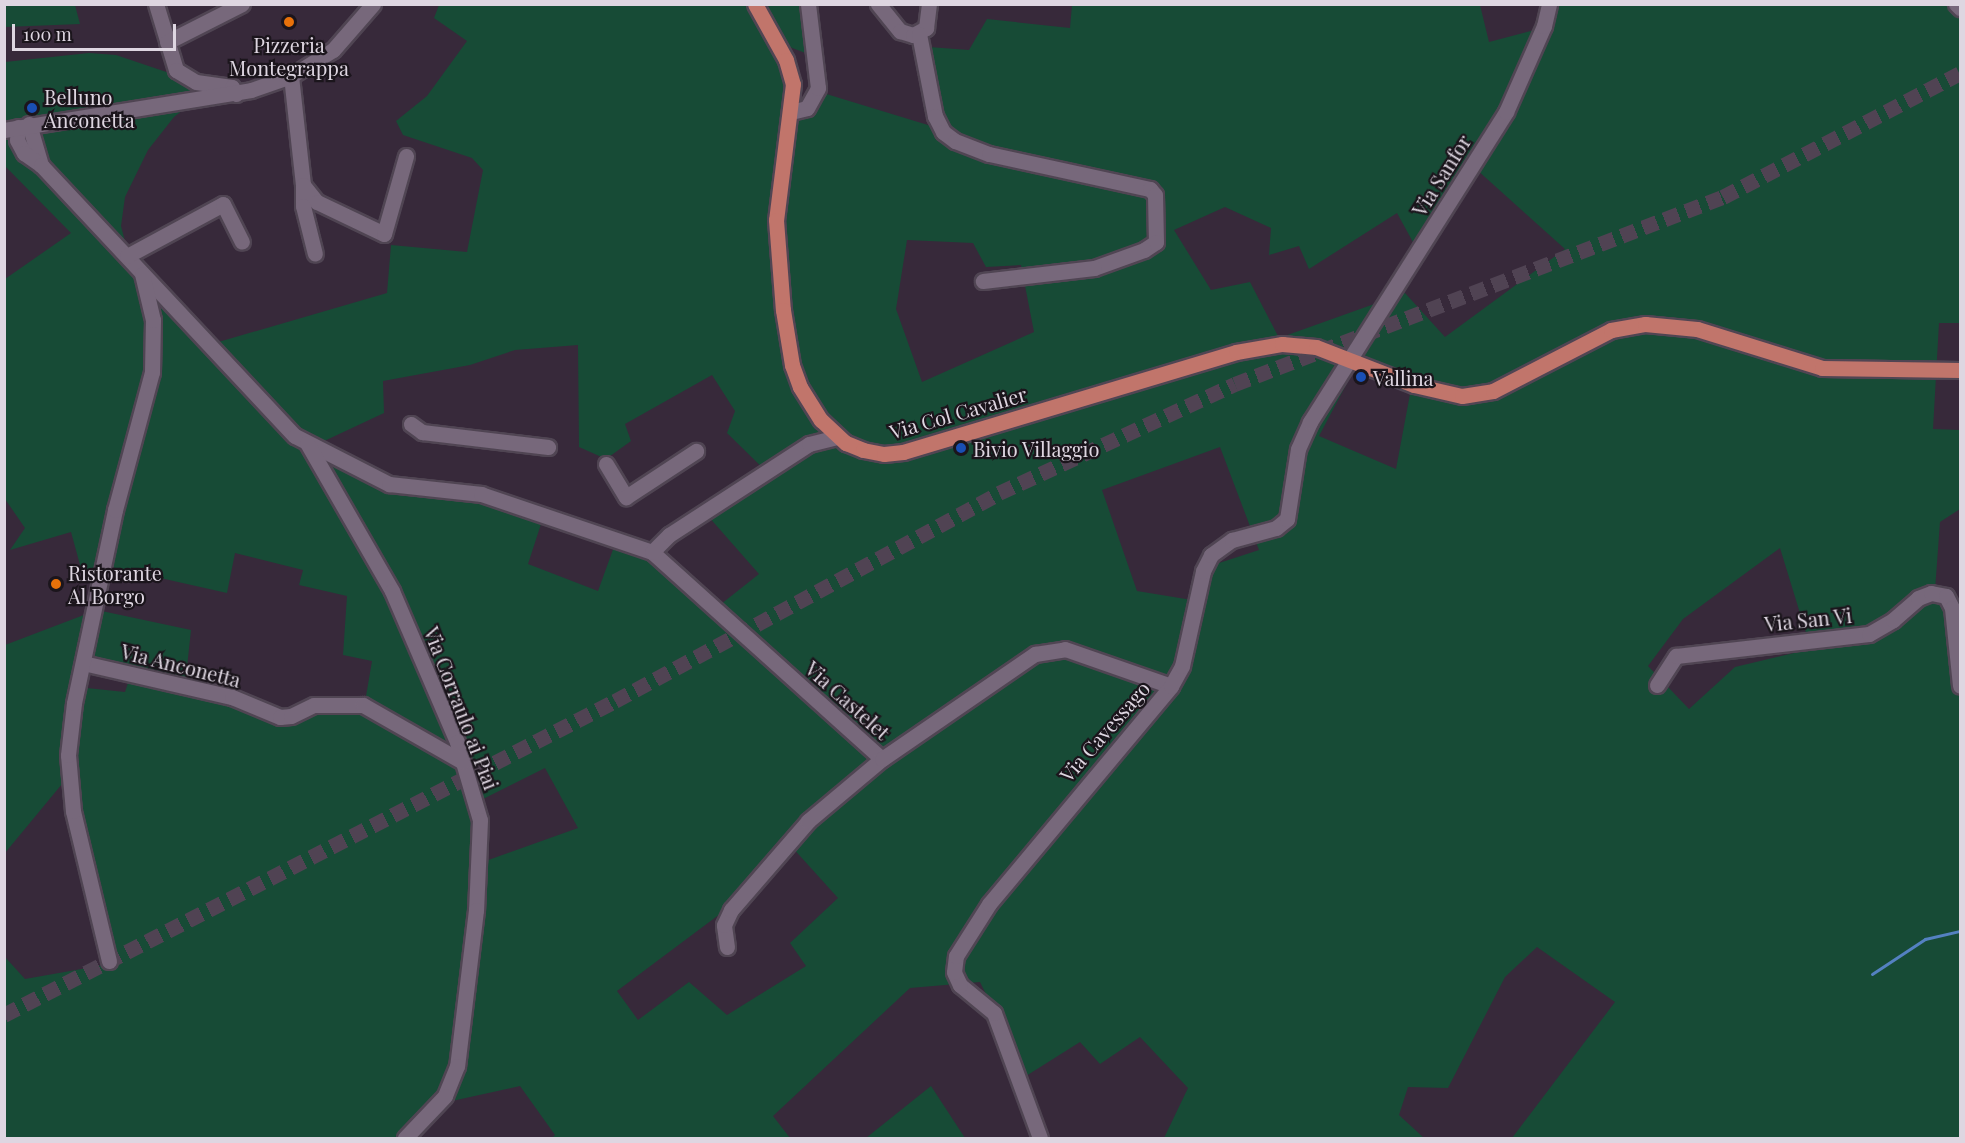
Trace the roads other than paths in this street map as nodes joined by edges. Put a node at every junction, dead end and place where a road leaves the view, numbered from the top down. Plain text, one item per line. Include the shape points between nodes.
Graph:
1 (156, 4) edge
2 (242, 4) edge
3 (373, 4) edge
4 (755, 4) edge
5 (808, 4) edge
6 (878, 4) edge
7 (929, 4) edge
8 (1549, 4) edge
9 (1956, 4) edge
10 (1960, 9) edge
11 (919, 34) junction
12 (167, 42) junction
13 (291, 76) junction
14 (236, 94) junction
15 (791, 112) junction
16 (17, 127) edge
17 (406, 156) dead end
18 (303, 185) junction
19 (242, 242) dead end
20 (315, 254) dead end
21 (127, 256) junction
22 (141, 272) junction
23 (983, 281) dead end
24 (1351, 360) junction
25 (1960, 370) edge
26 (411, 424) dead end
27 (838, 437) junction
28 (307, 443) junction
29 (548, 447) dead end
30 (696, 450) dead end
31 (606, 464) dead end
32 (651, 552) junction
33 (83, 663) junction
34 (1657, 685) dead end
35 (1171, 686) junction
36 (1960, 686) edge
37 (882, 759) junction
38 (464, 762) junction
39 (727, 947) dead end
40 (110, 961) dead end
41 (405, 1138) edge
42 (1040, 1138) edge

1 - 12 street
2 - 12 street
3 - 13 street via 333,50
4 - 15 main road, Via Col Cavalier via 790,68
5 - 15 street via 818,88 807,108
6 - 11 street via 900,31
7 - 11 street via 928,24
8 - 24 street, Via Sanfor via 1544,26 1506,112
9 - 10 street
11 - 23 street via 935,116 943,132 955,141 989,154 1150,189 1155,195 1156,242 1144,250 1094,268
12 - 14 street via 182,76 229,86
13 - 14 street
13 - 18 street
14 - 16 street
15 - 27 main road, Via Col Cavalier via 776,220 783,310 800,387
16 - 21 street via 37,142 40,165
17 - 18 street via 384,234 317,202
18 - 20 street via 303,206
19 - 21 street via 223,204
21 - 22 street
22 - 28 street via 295,436
22 - 33 street via 153,321 152,372 115,510
24 - 25 main road, Via Col Cavalier via 1429,390 1477,395 1510,384 1611,330 1663,323 1704,331 1822,368
24 - 27 main road, Via Col Cavalier via 1316,347 1257,347 893,454 863,450
24 - 35 street, Via Cavessago via 1304,435 1287,519 1276,528 1232,540 1211,555 1203,571 1187,647
26 - 29 street via 422,432
27 - 32 street via 809,444 669,535
28 - 32 street, Via Castelet via 389,484 481,494
28 - 38 street, Via Corraulo ai Piai via 392,591
30 - 31 street via 626,496
32 - 37 street, Via Castelet
33 - 38 street, Via Anconetta via 232,697 280,717 318,704 363,705
33 - 40 street via 69,736 69,791
34 - 36 street, Via San Vi via 1676,656 1869,634 1918,598 1931,593 1946,596 1952,608
35 - 37 street via 1065,649 1035,654
35 - 42 street, Via Cavessago via 989,904 956,956 954,972 960,985 994,1013
37 - 39 street, Via Castelet via 808,822 731,910 724,925
38 - 41 street, Via Corraulo ai Piai via 477,804 480,841 460,1053 451,1087

